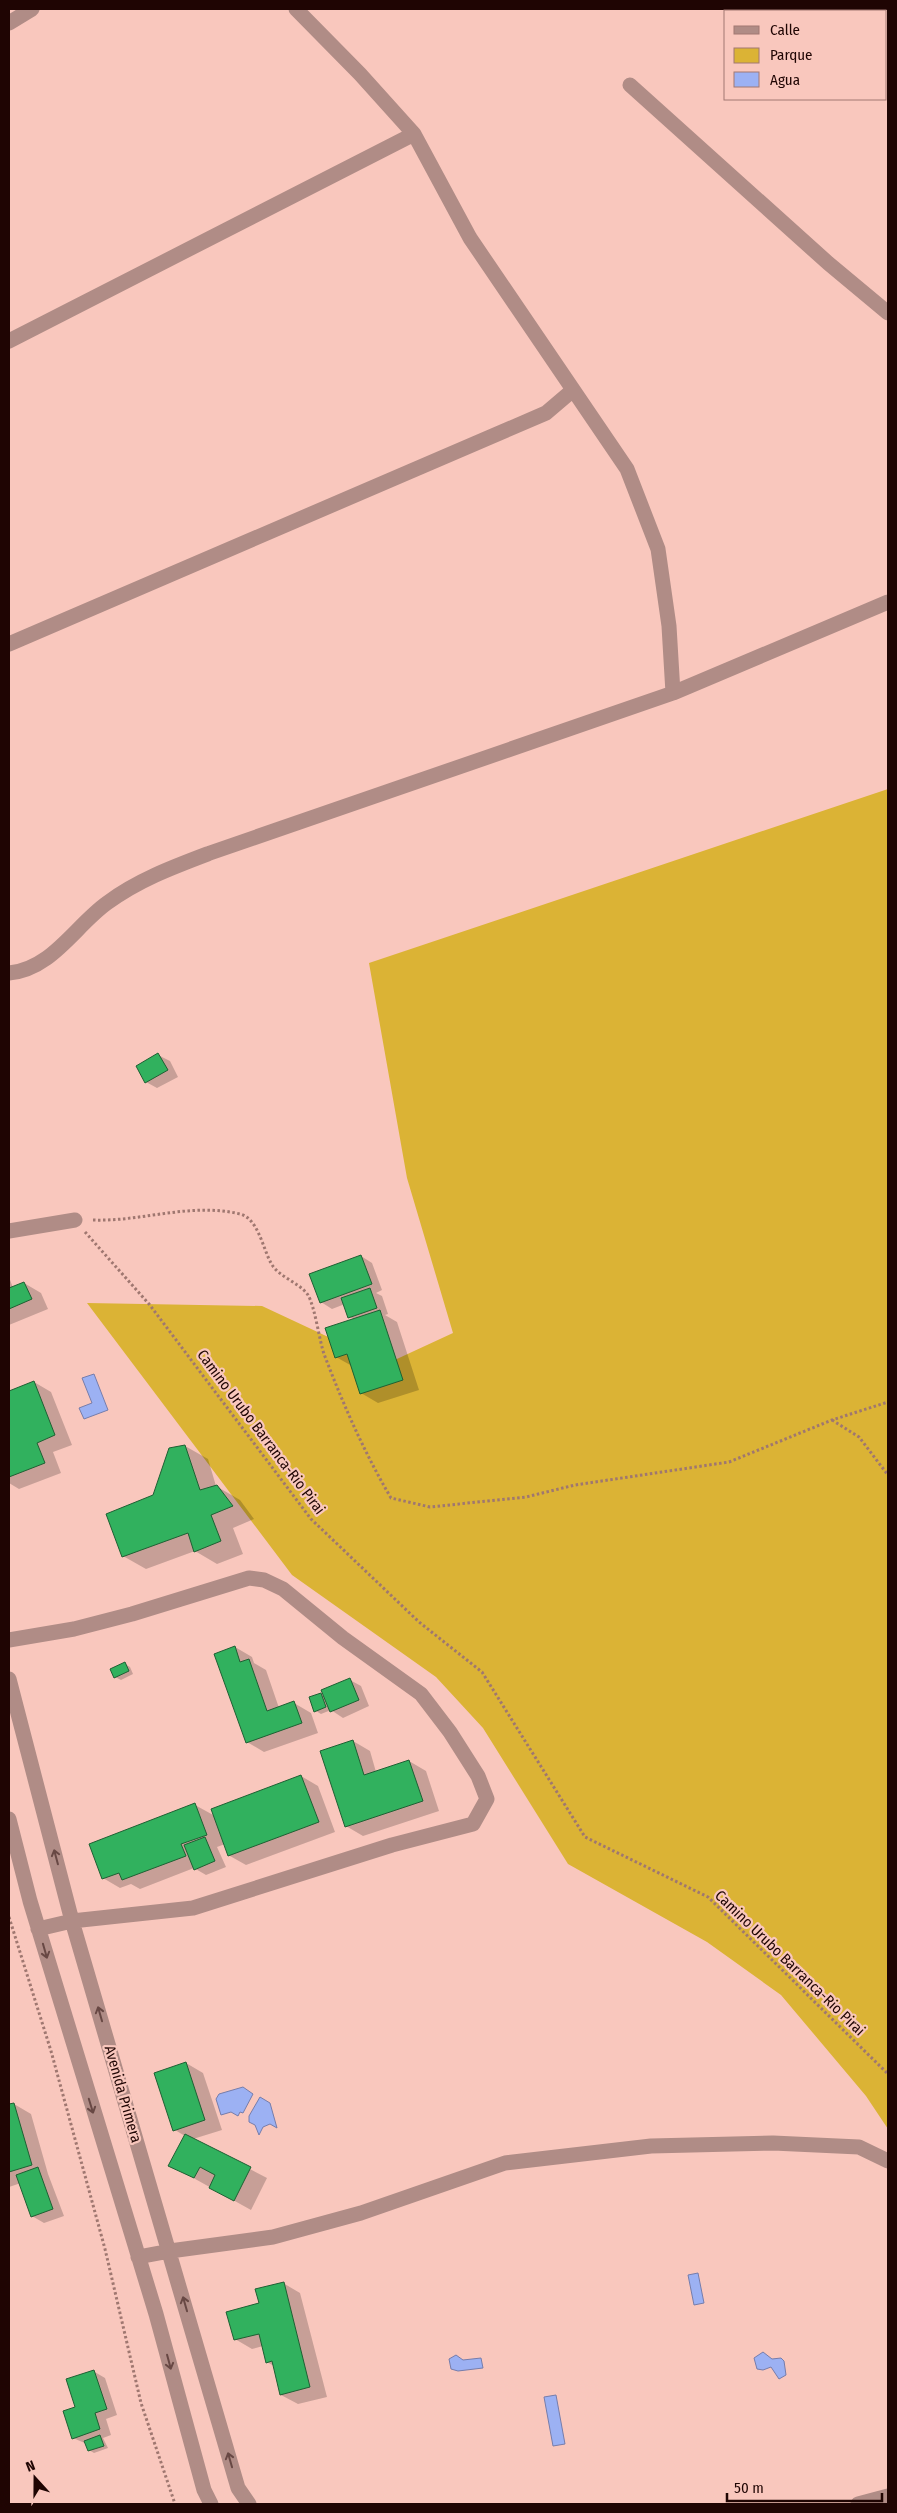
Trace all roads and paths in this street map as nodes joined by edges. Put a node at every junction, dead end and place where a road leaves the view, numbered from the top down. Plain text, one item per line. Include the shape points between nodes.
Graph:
1 (32, 9) edge
2 (296, 9) edge
3 (9, 23) edge
4 (630, 85) dead end
5 (414, 134) junction
6 (888, 313) edge
7 (9, 341) edge
8 (573, 390) junction
9 (888, 602) edge
10 (9, 644) edge
11 (673, 694) junction
12 (9, 973) edge
13 (74, 1220) junction
14 (9, 1231) edge
15 (888, 1402) edge
16 (832, 1420) junction
17 (888, 1475) edge
18 (9, 1640) edge
19 (9, 1679) edge
20 (9, 1819) edge
21 (9, 1917) edge
22 (72, 1921) junction
23 (38, 1929) junction
24 (888, 2074) edge
25 (888, 2161) edge
26 (170, 2251) junction
27 (138, 2257) junction
28 (888, 2496) edge
29 (175, 2504) edge
30 (211, 2504) edge
31 (249, 2504) edge
32 (858, 2504) edge

1 - 3 street
2 - 5 street
4 - 6 street
5 - 7 street
5 - 8 street via 470,238
8 - 10 street via 546,413
8 - 11 street via 627,469 658,549 669,626
9 - 11 street
11 - 12 street via 144,878 105,904 53,954 18,972
13 - 14 street
13 - 16 path via 111,1221 181,1211 242,1214 258,1230 271,1265 308,1296 324,1352 346,1410 391,1498 430,1507 526,1497 575,1485 730,1462
13 - 24 path, Camino Urubo Barranca-Rio Pirai via 149,1304 311,1518 419,1622 482,1672 585,1837 708,1897
15 - 16 path
16 - 17 path via 859,1437
18 - 22 street via 74,1629 249,1578 264,1580 282,1589 420,1694 450,1732 478,1776 487,1799 473,1824 392,1845 193,1908
22 -> 19 street, Avenida Primera
20 - 23 street
21 - 29 path via 51,2051 105,2249 142,2403
22 - 23 street
26 -> 22 street, Avenida Primera
23 -> 27 street
25 - 26 street via 859,2147 773,2143 651,2146 505,2163 361,2213 273,2237
26 - 27 street
31 -> 26 street, Avenida Primera via 238,2488
27 -> 30 street via 204,2490
28 - 32 street

